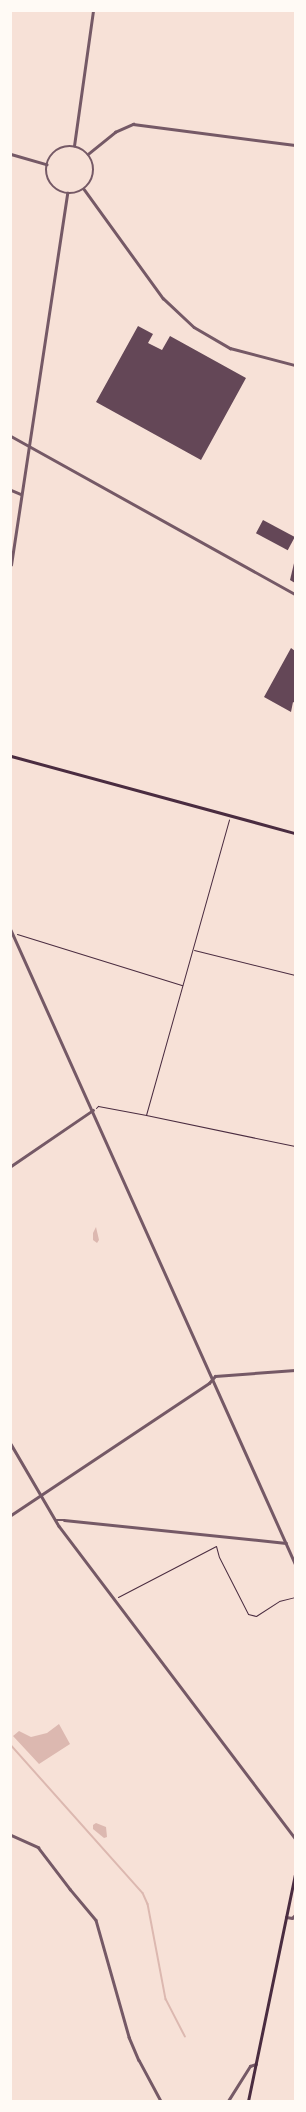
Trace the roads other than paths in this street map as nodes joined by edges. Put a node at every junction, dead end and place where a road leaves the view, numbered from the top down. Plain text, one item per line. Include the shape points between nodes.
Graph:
1 (94, 11) edge
2 (295, 145) edge
3 (74, 146) junction
4 (11, 154) edge
5 (88, 154) junction
6 (47, 164) junction
7 (84, 189) junction
8 (67, 193) junction
9 (295, 365) edge
10 (11, 436) edge
11 (29, 446) junction
12 (11, 490) edge
13 (21, 494) junction
14 (11, 562) edge
15 (11, 565) edge
16 (295, 594) edge
17 (11, 756) edge
18 (295, 834) edge
19 (12, 931) edge
20 (92, 1110) junction
21 (11, 1166) edge
22 (295, 1370) edge
23 (213, 1379) junction
24 (11, 1444) edge
25 (40, 1496) junction
26 (11, 1515) edge
27 (54, 1520) junction
28 (286, 1543) junction
29 (295, 1563) edge
30 (11, 1835) edge
31 (295, 1838) edge
32 (295, 1874) edge
33 (295, 1916) edge
34 (286, 1917) junction
35 (256, 2064) junction
36 (161, 2101) edge
37 (228, 2101) edge
38 (248, 2101) edge

1 - 3 street
2 - 5 street via 134,124 115,132
3 - 5 street
3 - 6 street via 60,148 49,158
4 - 6 street
5 - 7 street via 92,161 93,176
6 - 8 street via 46,172 53,186
7 - 8 street
7 - 9 street via 162,298 194,327 230,348
8 - 11 street
10 - 11 street
11 - 13 street
11 - 16 street
12 - 13 street
13 - 14 street
14 - 15 street
17 - 18 main road
19 - 20 street
20 - 21 street
20 - 23 street
22 - 23 street via 215,1376
23 - 25 street
23 - 28 street
24 - 25 street
25 - 26 street
25 - 27 street
27 - 28 street
27 - 31 street
28 - 29 street
30 - 36 street via 38,1847 96,1920 129,2037
32 - 34 main road
33 - 34 street
34 - 35 main road
35 - 37 street via 250,2066
35 - 38 main road

